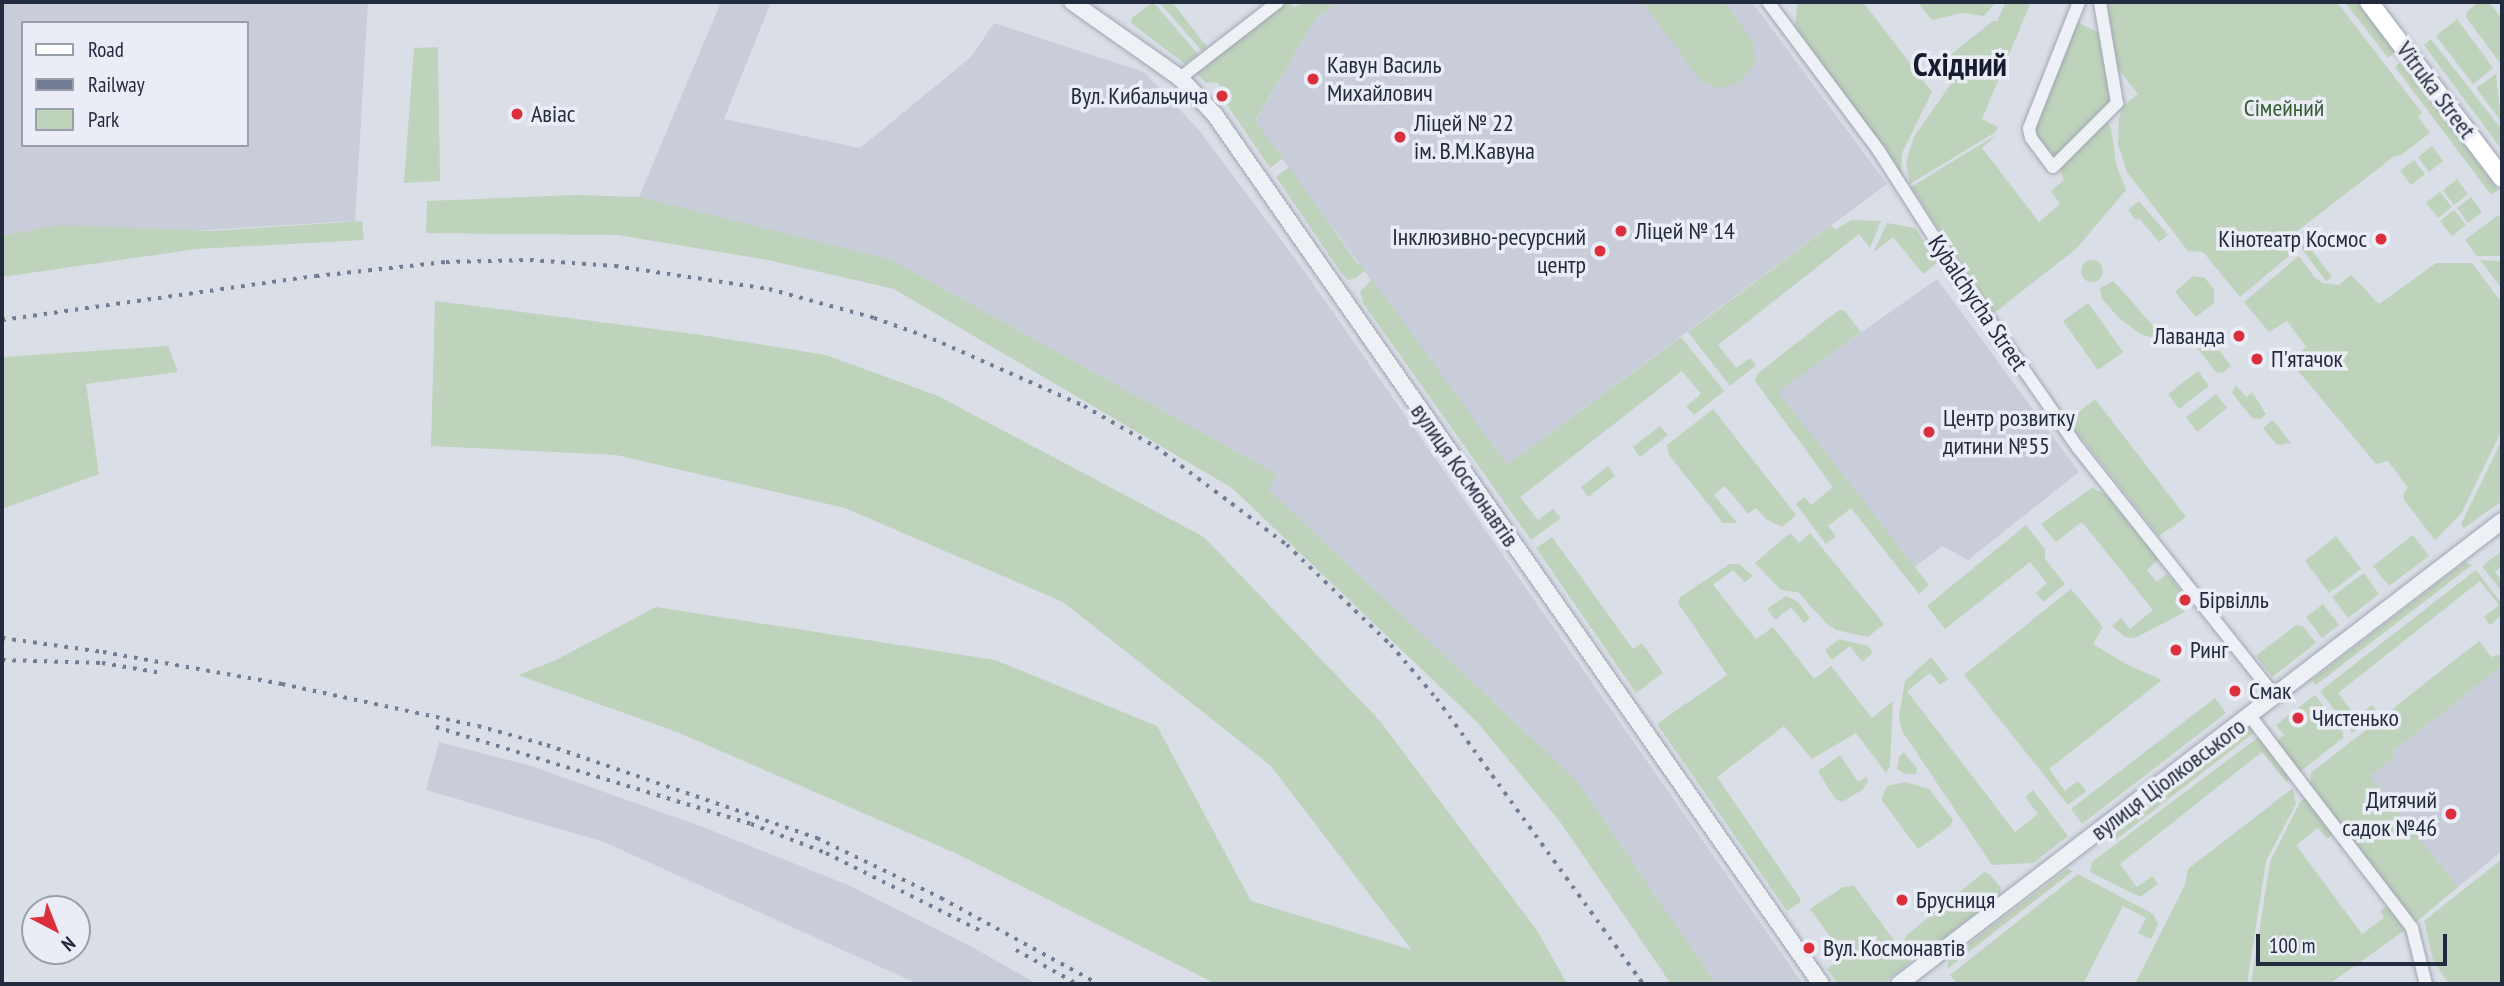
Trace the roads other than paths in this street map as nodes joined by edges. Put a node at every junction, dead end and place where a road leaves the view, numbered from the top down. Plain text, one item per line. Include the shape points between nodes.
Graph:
1 (1072, 2) edge
2 (1278, 2) edge
3 (1768, 2) edge
4 (2078, 2) edge
5 (2099, 2) edge
6 (2369, 2) edge
7 (2379, 2) edge
8 (1180, 78) junction
9 (2502, 163) edge
10 (2502, 178) edge
11 (2502, 520) edge
12 (2275, 696) junction
13 (2249, 716) junction
14 (1821, 984) edge
15 (1899, 984) edge
16 (2426, 984) edge

1 - 8 street, вулиця Космонавтів
2 - 8 street
3 - 12 street, Kybalchycha Street via 1879,152 2079,449
4 - 5 street via 2029,128 2031,138 2053,167 2117,103
6 - 10 main road, Vitruka Street
7 - 9 main road
8 - 14 street, вулиця Космонавтів via 1239,149
11 - 12 street, вулиця Ціолковського
12 - 13 street, вулиця Ціолковського
13 - 15 street, вулиця Ціолковського
13 - 16 street via 2412,928

